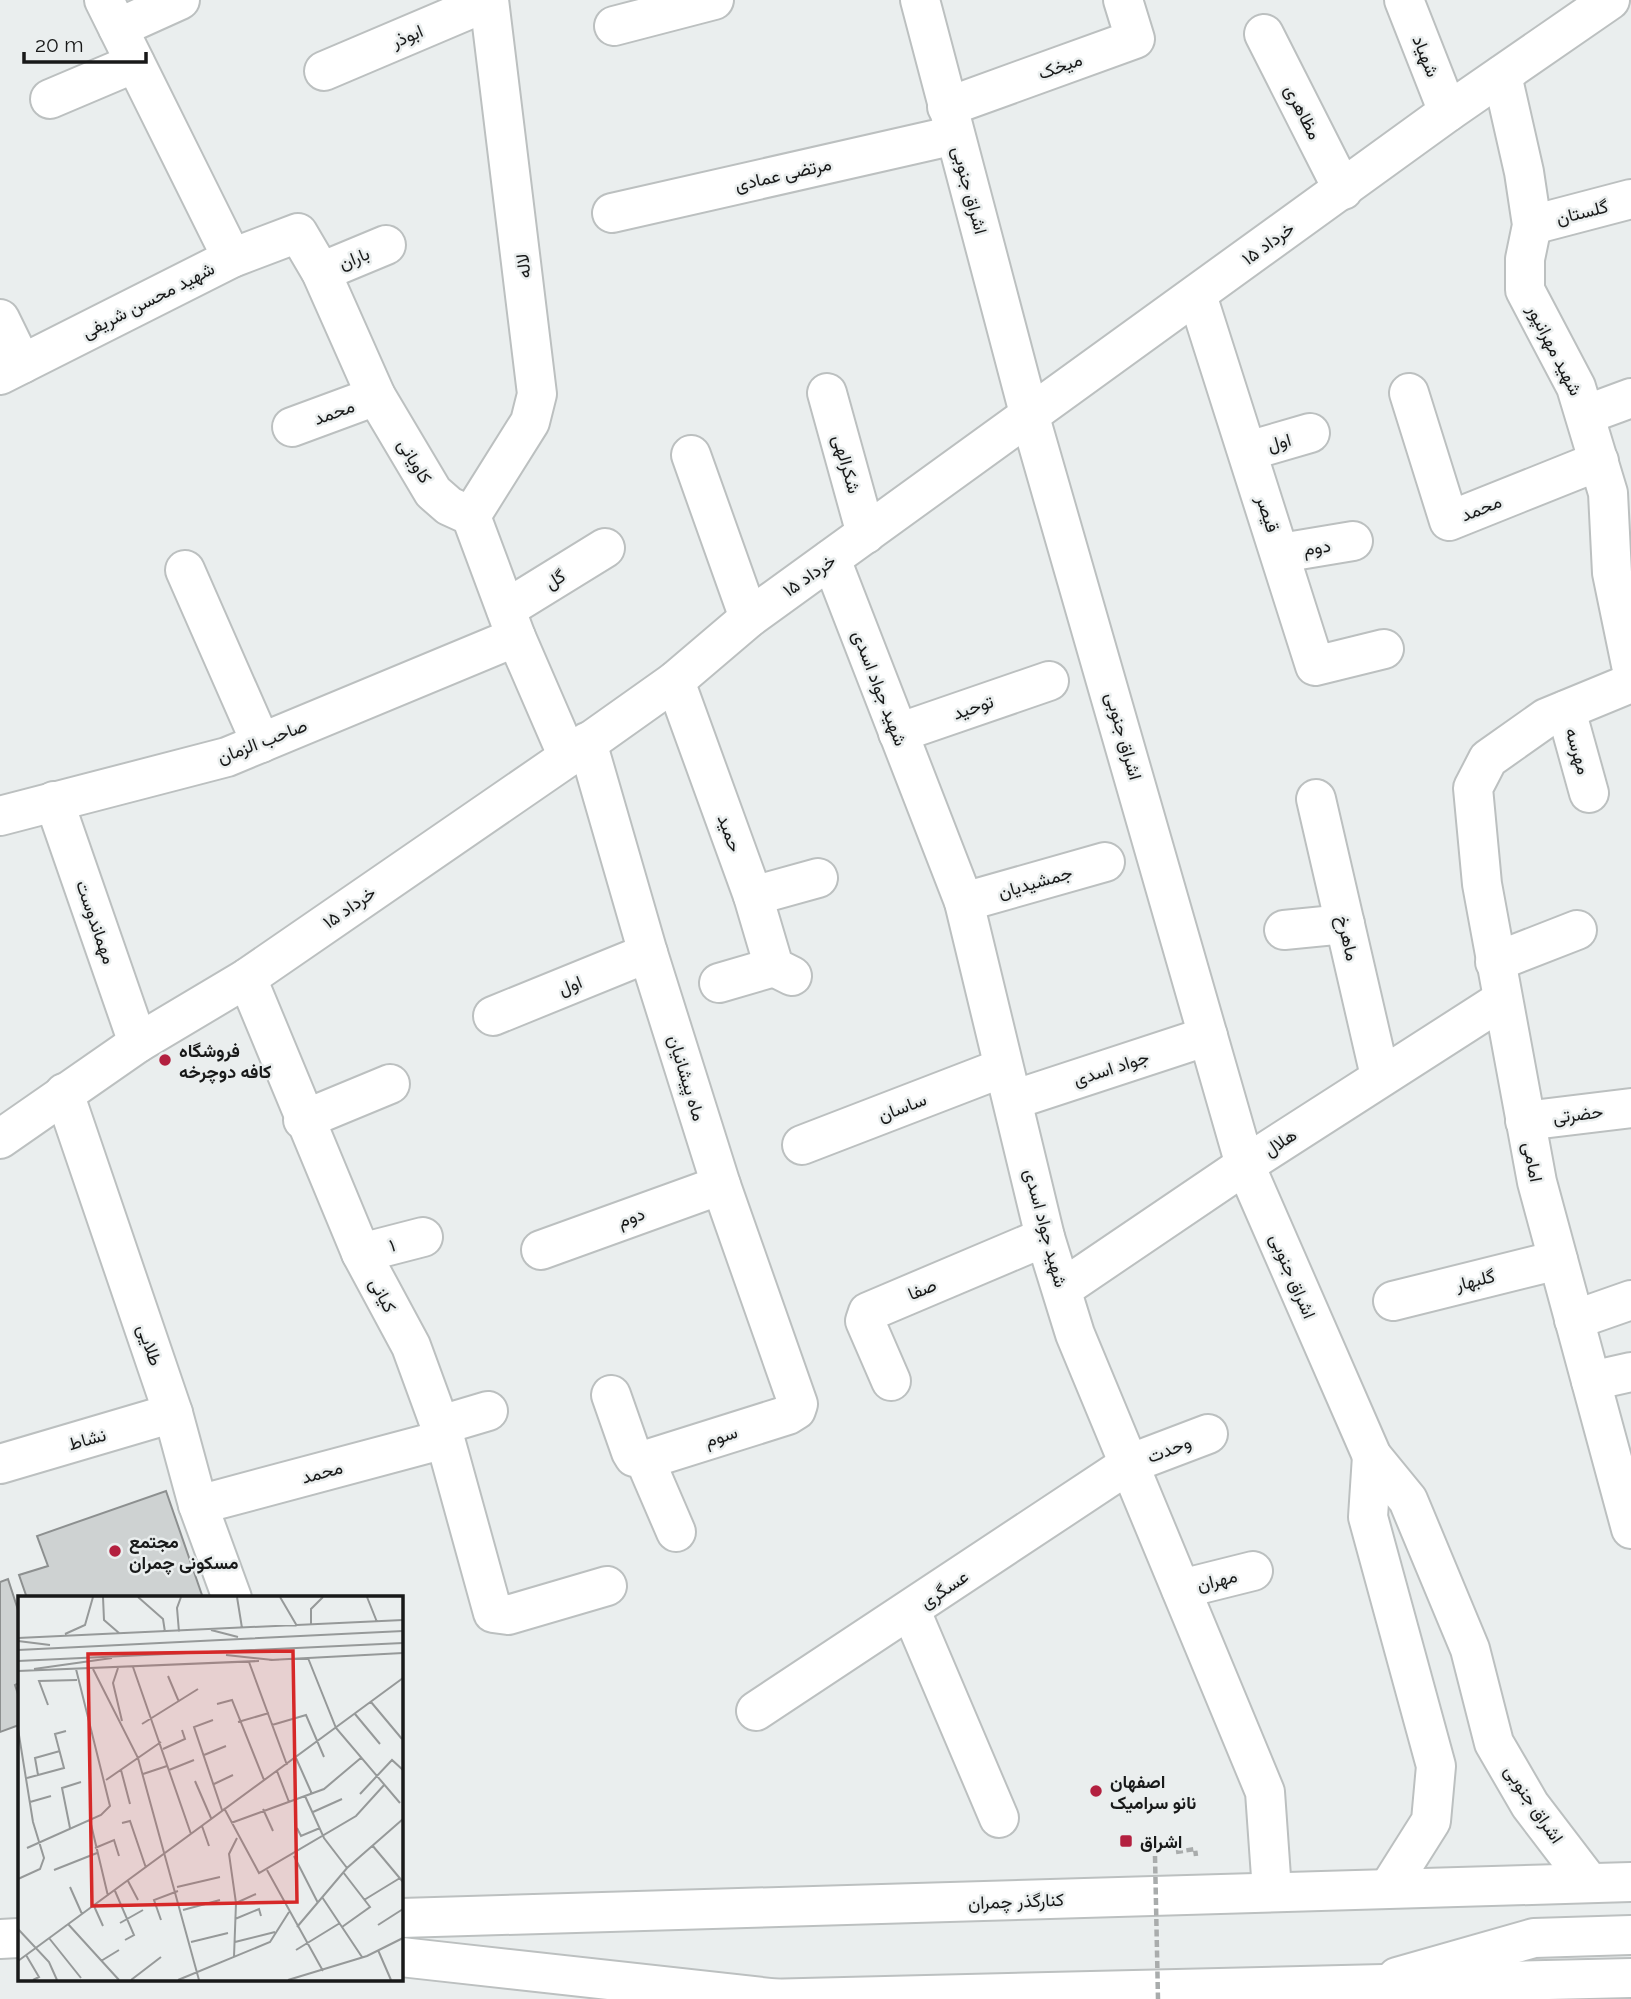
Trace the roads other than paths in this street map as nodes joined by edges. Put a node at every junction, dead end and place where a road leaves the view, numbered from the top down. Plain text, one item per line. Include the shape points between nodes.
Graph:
1 (180, 0) edge
2 (715, 0) edge
3 (920, 0) edge
4 (1122, 0) edge
5 (1404, 0) edge
6 (1610, 0) edge
7 (489, 1) edge
8 (111, 14) edge
9 (614, 26) dead end
10 (1264, 34) dead end
11 (135, 63) junction
12 (324, 71) dead end
13 (1502, 75) junction
14 (50, 99) dead end
15 (1448, 112) junction
16 (951, 121) junction
17 (1343, 190) junction
18 (1631, 200) edge
19 (612, 213) dead end
20 (1532, 225) junction
21 (298, 233) joint
22 (386, 245) dead end
23 (232, 258) junction
24 (321, 272) junction
25 (1197, 295) junction
26 (0, 319) edge
27 (11, 369) edge
28 (827, 393) dead end
29 (1409, 393) dead end
30 (376, 396) junction
31 (1631, 398) edge
32 (1585, 415) junction
33 (1031, 417) junction
34 (292, 427) dead end
35 (1310, 433) dead end
36 (1248, 451) junction
37 (691, 455) dead end
38 (1599, 461) junction
39 (471, 516) junction
40 (1620, 524) edge
41 (866, 534) junction
42 (1353, 541) dead end
43 (605, 548) dead end
44 (1281, 553) junction
45 (831, 559) junction
46 (185, 570) dead end
47 (749, 618) junction
48 (511, 623) junction
49 (1384, 649) dead end
50 (1631, 665) edge
51 (675, 681) junction
52 (1049, 681) dead end
53 (1631, 683) edge
54 (1566, 710) junction
55 (898, 733) junction
56 (261, 743) junction
57 (577, 749) junction
58 (1590, 793) dead end
59 (1316, 799) dead end
60 (54, 801) junction
61 (0, 816) edge
62 (1105, 862) dead end
63 (818, 878) dead end
64 (753, 896) junction
65 (964, 902) junction
66 (1345, 924) junction
67 (1284, 930) dead end
68 (1577, 930) dead end
69 (648, 953) junction
70 (1495, 962) junction
71 (247, 978) junction
72 (719, 984) dead end
73 (1502, 1000) junction
74 (493, 1016) dead end
75 (1208, 1036) junction
76 (138, 1043) junction
77 (1381, 1076) junction
78 (390, 1084) dead end
79 (1008, 1084) junction
80 (64, 1093) junction
81 (1631, 1108) edge
82 (303, 1120) junction
83 (1525, 1121) junction
84 (0, 1139) edge
85 (802, 1145) dead end
86 (1245, 1165) junction
87 (720, 1185) junction
88 (423, 1237) dead end
89 (1045, 1237) junction
90 (541, 1250) dead end
91 (361, 1253) junction
92 (1558, 1260) junction
93 (1062, 1289) junction
94 (1631, 1300) edge
95 (1393, 1301) dead end
96 (1574, 1320) junction
97 (1631, 1371) edge
98 (891, 1381) dead end
99 (1591, 1381) junction
100 (611, 1395) dead end
101 (796, 1410) joint
102 (488, 1411) dead end
103 (173, 1413) junction
104 (443, 1432) junction
105 (1208, 1434) dead end
106 (1371, 1456) junction
107 (645, 1460) junction
108 (0, 1464) edge
109 (1129, 1464) junction
110 (198, 1505) junction
111 (1631, 1529) edge
112 (676, 1532) dead end
113 (1254, 1571) dead end
114 (607, 1586) dead end
115 (1181, 1589) junction
116 (231, 1596) edge
117 (911, 1611) junction
118 (756, 1711) dead end
119 (999, 1818) dead end
120 (1588, 1881) junction
121 (1631, 1882) edge
122 (1391, 1886) junction
123 (1272, 1891) junction
124 (402, 1918) edge
125 (1631, 1935) edge
126 (0, 1938) edge
127 (18, 1938) edge
128 (402, 1957) edge
129 (1631, 1978) edge
130 (1370, 1985) junction
131 (780, 1998) edge
132 (762, 1999) edge

1 - 8 main road
2 - 9 main road
3 - 16 main road, اشراق جنوبی
4 - 16 main road, میخک via 1135,39
5 - 15 main road, شهیاد
6 - 13 main road, ۱۵ خرداد
7 - 12 main road, ابوذر
7 - 39 main road, لاله via 537,394 530,422
8 - 11 main road
10 - 17 main road, مظاهری
11 - 14 main road
11 - 23 main road
13 - 15 main road, ۱۵ خرداد
13 - 20 main road, شهید مهرانپور
15 - 17 main road, ۱۵ خرداد
16 - 19 main road, مرتضی عمادی
16 - 33 main road, اشراق جنوبی
17 - 25 main road, ۱۵ خرداد
18 - 20 main road, گلستان
20 - 32 main road, شهید مهرانپور via 1525,290 1576,387
21 - 23 main road, شهید محسن شریفی
21 - 24 main road, کاویانی
22 - 24 main road, باران
23 - 27 main road, شهید محسن شریفی
24 - 30 main road, کاویانی
25 - 33 main road, ۱۵ خرداد
25 - 36 main road, قیصر
26 - 27 main road
28 - 41 main road, شکرالهی
29 - 38 main road, محمد via 1449,521
30 - 34 main road, محمد
30 - 39 main road, کاویانی via 433,492
31 - 32 main road
32 - 38 main road, شهید مهرانپور
33 - 41 main road, ۱۵ خرداد
33 - 75 main road, اشراق جنوبی
35 - 36 main road, اول
36 - 44 main road, قیصر
37 - 47 main road
38 - 40 main road, شهید مهرانپور
39 - 48 main road
40 - 50 main road, شهید مهرانپور via 1612,573
41 - 45 main road, ۱۵ خرداد
42 - 44 main road, دوم
43 - 48 main road, گل
44 - 49 main road, قیصر via 1315,666
45 - 47 main road, ۱۵ خرداد
45 - 55 main road, شهید جواد اسدی
46 - 56 main road
47 - 51 main road, ۱۵ خرداد
48 - 56 main road, صاحب الزمان
48 - 57 main road
51 - 57 main road, ۱۵ خرداد
51 - 64 main road, حمید
52 - 55 main road, توحید
53 - 54 main road
54 - 58 main road, مهرسه
54 - 70 main road, امامی via 1546,718 1488,759 1474,788 1482,884
55 - 65 main road, شهید جواد اسدی
56 - 60 main road, صاحب الزمان via 227,757
57 - 69 main road, ماه پیشانیان
57 - 71 main road, ۱۵ خرداد
59 - 66 main road, ماهرخ
60 - 61 main road, صاحب الزمان
60 - 76 main road, مهماندوست
62 - 65 main road, جمشیدیان
63 - 64 main road
64 - 72 main road, حمید via 783,971
65 - 79 main road, شهید جواد اسدی
66 - 67 main road
66 - 77 main road, ماهرخ
68 - 70 main road
69 - 74 main road, اول
69 - 87 main road, ماه پیشانیان
70 - 73 main road, امامی
71 - 76 main road, ۱۵ خرداد
71 - 82 main road, کیانی
73 - 77 main road, هلال
73 - 83 main road, امامی
75 - 79 main road, جواد اسدی
75 - 86 main road, اشراق جنوبی
76 - 80 main road, ۱۵ خرداد
77 - 86 main road, هلال
78 - 82 main road
79 - 85 main road, ساسان
79 - 89 main road, شهید جواد اسدی
80 - 84 main road, ۱۵ خرداد
80 - 103 main road, طلایی
81 - 83 main road, حضرتی
82 - 91 main road, کیانی
83 - 92 main road, امامی
86 - 93 main road, هلال
86 - 106 main road, اشراق جنوبی
87 - 90 main road, دوم
87 - 101 main road, ماه پیشانیان via 798,1404
88 - 91 main road, ۱
89 - 93 main road, شهید جواد اسدی
89 - 98 main road, صفا via 868,1312 865,1321
91 - 104 main road, کیانی via 411,1346
92 - 95 main road, گلبهار
92 - 96 main road, امامی
93 - 109 main road, شهید جواد اسدی via 1075,1334
94 - 96 main road
96 - 99 main road, امامی
97 - 99 main road
99 - 111 main road, امامی
100 - 107 main road via 631,1452
101 - 107 main road, سوم
102 - 104 main road, محمد
103 - 108 main road, نشاط
103 - 110 main road, طلایی
104 - 110 main road, محمد
104 - 114 main road, کیانی via 494,1613 500,1616
105 - 109 main road, وحدت
106 - 120 main road, اشراق جنوبی via 1408,1500 1470,1649 1494,1743 1530,1805
106 - 122 main road, اشراق جنوبی via 1368,1517 1436,1766 1431,1821
107 - 112 main road
109 - 115 main road, شهید جواد اسدی
109 - 117 main road, عسگری
110 - 116 main road, طلایی
113 - 115 main road, مهران
115 - 123 main road, شهید جواد اسدی via 1265,1792
117 - 118 main road, عسگری
117 - 119 main road
120 - 121 main road, کنارگذر چمران
120 - 122 main road, کنارگذر چمران via 1539,1886
122 - 123 main road, کنارگذر چمران
123 - 124 main road, کنارگذر چمران
125 - 130 main road via 1534,1938
126 - 127 main road
128 - 131 main road
129 - 130 main road
130 - 131 main road
131 - 132 main road

